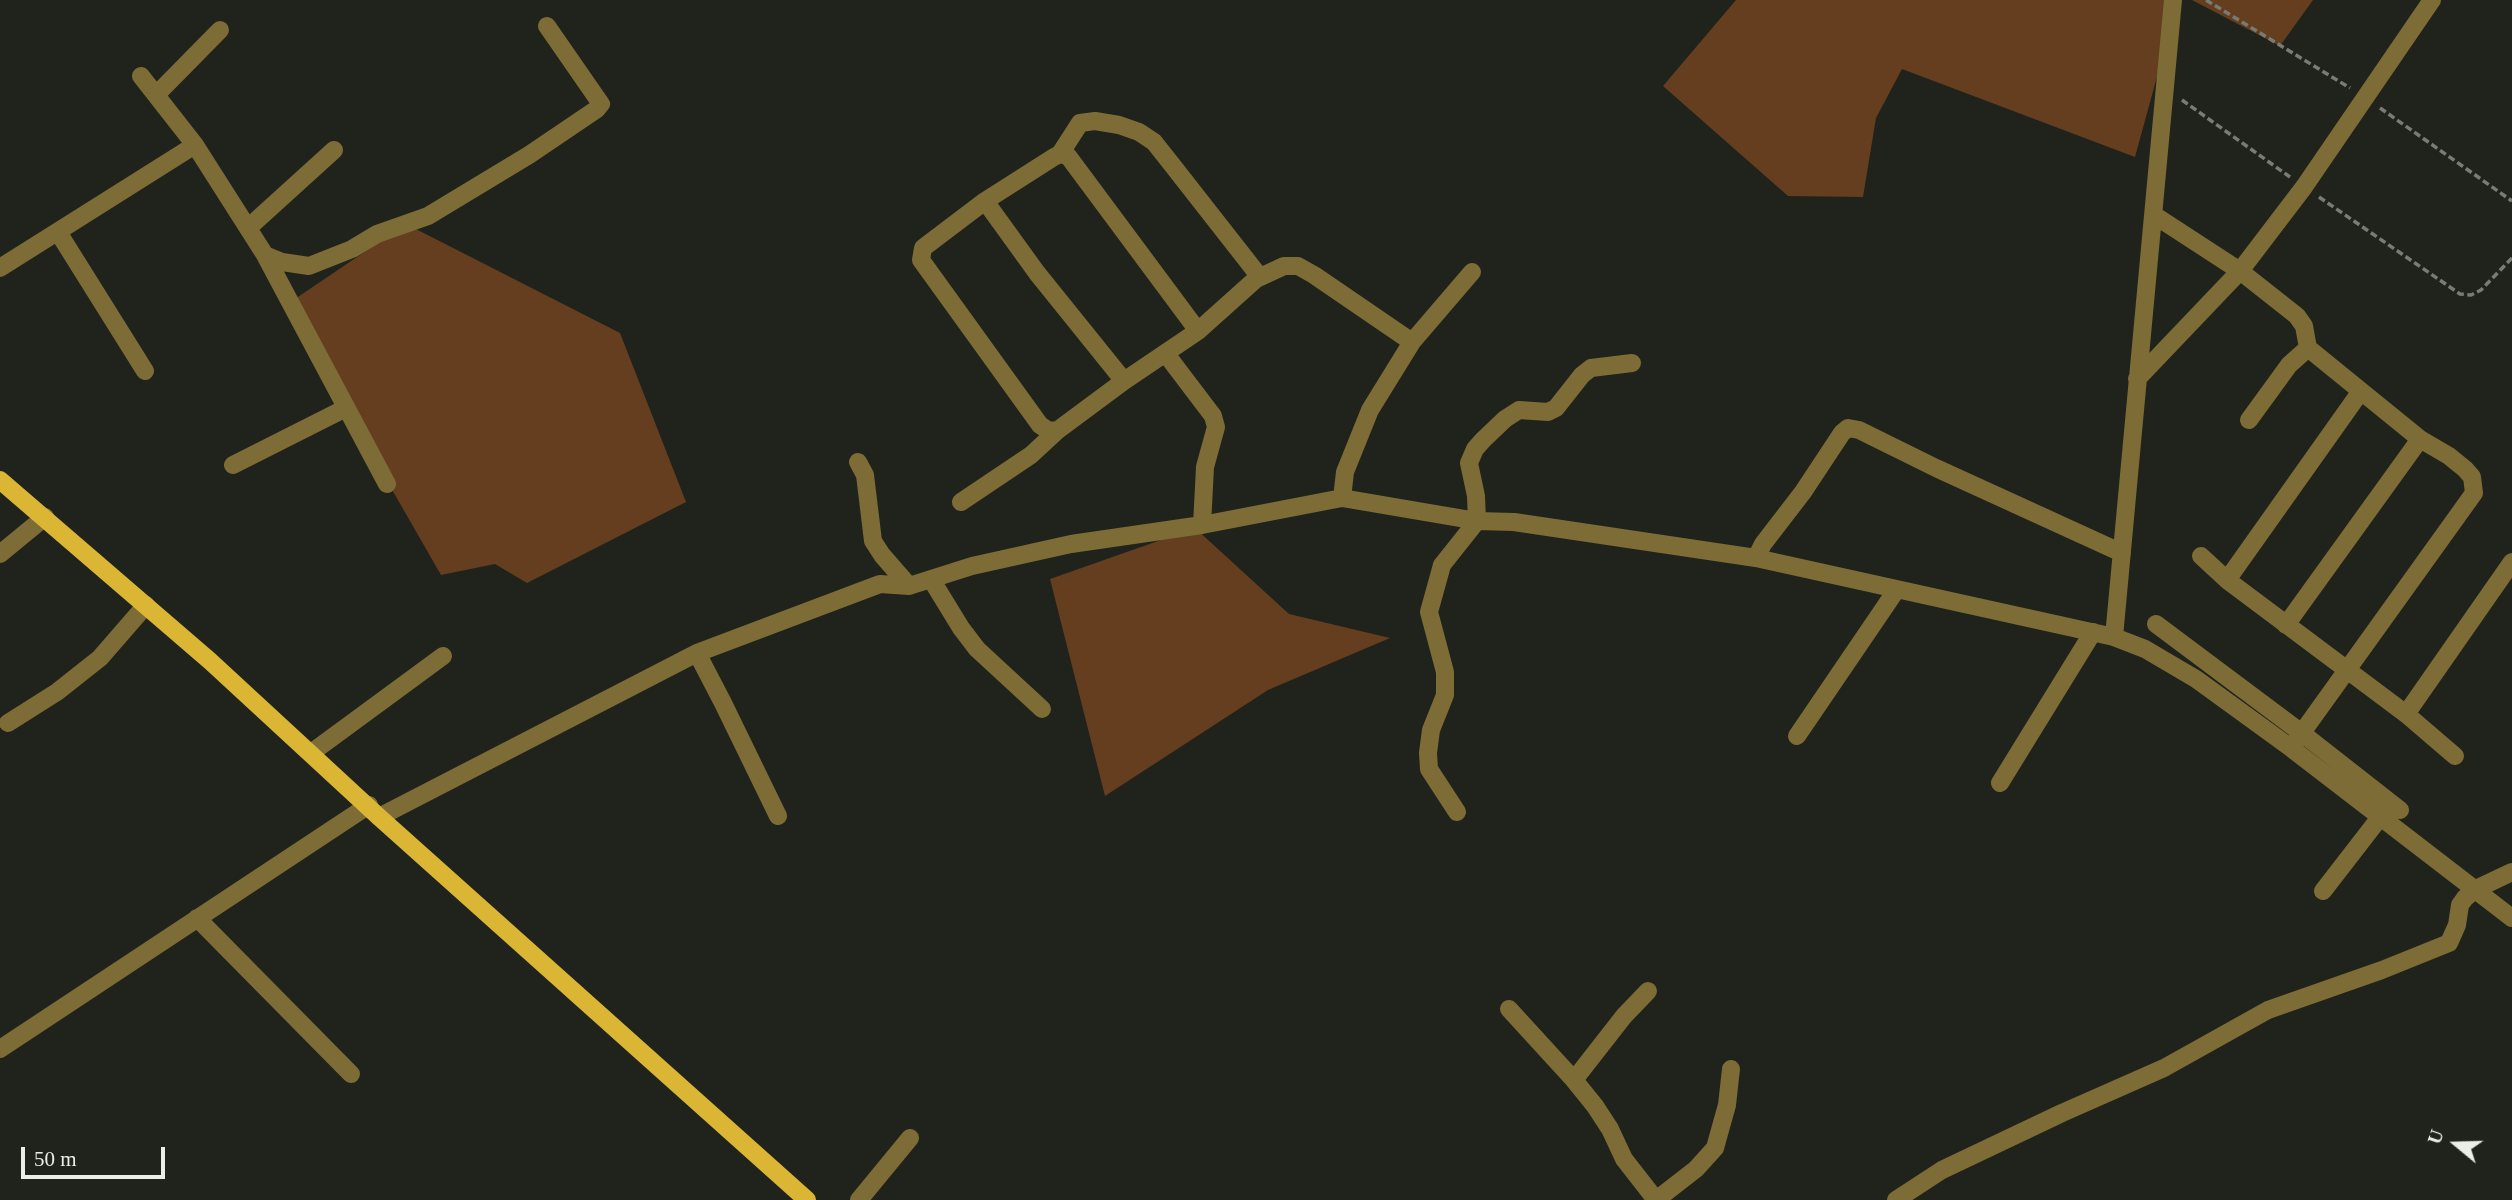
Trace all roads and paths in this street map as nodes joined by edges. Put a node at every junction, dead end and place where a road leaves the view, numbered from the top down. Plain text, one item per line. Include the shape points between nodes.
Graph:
1 (2173, 0) edge
2 (2206, 0) edge
3 (2432, 0) edge
4 (547, 26) dead end
5 (220, 30) dead end
6 (141, 76) dead end
7 (2166, 89) junction
8 (156, 95) junction
9 (2366, 98) junction
10 (195, 145) junction
11 (334, 150) dead end
12 (1060, 154) junction
13 (2304, 187) junction
14 (985, 201) junction
15 (2512, 201) edge
16 (2154, 215) junction
17 (248, 228) junction
18 (58, 232) junction
19 (265, 255) junction
20 (2512, 258) edge
21 (0, 268) edge
22 (2240, 271) junction
23 (1472, 272) dead end
24 (1256, 279) junction
25 (1198, 331) junction
26 (1412, 342) junction
27 (2308, 348) junction
28 (1166, 354) junction
29 (1632, 363) dead end
30 (145, 371) dead end
31 (2137, 379) junction
32 (1124, 380) junction
33 (2361, 391) junction
34 (346, 408) junction
35 (2249, 419) dead end
36 (1058, 430) junction
37 (2420, 439) junction
38 (858, 462) dead end
39 (233, 465) dead end
40 (0, 480) edge
41 (387, 484) dead end
42 (1342, 498) junction
43 (961, 502) dead end
44 (45, 517) junction
45 (1477, 520) junction
46 (1202, 525) junction
47 (2122, 553) junction
48 (0, 554) edge
49 (2201, 556) dead end
50 (1756, 558) junction
51 (2512, 562) edge
52 (931, 579) junction
53 (2227, 580) junction
54 (909, 586) junction
55 (1897, 589) junction
56 (146, 605) junction
57 (2156, 624) dead end
58 (2286, 625) junction
59 (2093, 632) junction
60 (2114, 636) junction
61 (697, 653) junction
62 (443, 656) dead end
63 (2347, 671) junction
64 (1042, 709) dead end
65 (2406, 714) junction
66 (8, 723) dead end
67 (2303, 734) junction
68 (1797, 736) dead end
69 (2291, 748) junction
70 (311, 752) junction
71 (2455, 756) dead end
72 (2000, 783) dead end
73 (2400, 810) dead end
74 (374, 811) junction
75 (1457, 812) dead end
76 (778, 816) dead end
77 (2381, 816) junction
78 (2512, 872) edge
79 (2476, 888) junction
80 (2323, 891) dead end
81 (2505, 913) edge
82 (197, 918) junction
83 (1648, 991) dead end
84 (1509, 1009) dead end
85 (0, 1049) edge
86 (1731, 1069) dead end
87 (351, 1074) dead end
88 (1574, 1080) junction
89 (910, 1138) dead end
90 (1921, 1193) edge
91 (807, 1200) edge
92 (859, 1200) edge
93 (1656, 1200) edge
94 (1896, 1200) edge

1 - 7 street
2 - 9 path
3 - 9 street
4 - 19 street via 601,104 597,109 428,216 309,266
5 - 8 street
6 - 8 street
7 - 13 path
7 - 16 street
8 - 10 street
9 - 13 street
9 - 15 path
10 - 17 street
10 - 18 street
11 - 17 street
12 - 14 street
12 - 24 street via 1080,123 1095,121 1139,132 1174,166
12 - 25 street via 1068,156
13 - 20 path via 2460,294 2481,290
13 - 22 street
14 - 32 street
14 - 36 street via 923,248 921,260 1040,425
16 - 22 street
16 - 31 street
17 - 19 street
18 - 21 street
18 - 30 street
19 - 34 street
22 - 27 street via 2297,316
22 - 31 street
23 - 26 street
24 - 25 street
24 - 26 street via 1284,266 1298,267
25 - 28 street
26 - 42 street via 1370,410 1345,472
27 - 33 street
27 - 35 street via 2289,365
28 - 32 street
28 - 46 street via 1213,416 1216,427 1205,467
29 - 45 street via 1591,369 1556,408 1548,412 1519,410 1483,440 1469,463
31 - 47 street
32 - 36 street
33 - 37 street
33 - 53 street
34 - 39 street
34 - 41 street
36 - 43 street via 1031,455
37 - 58 street
37 - 63 street via 2465,468 2472,477 2474,493
38 - 54 street via 865,475 873,541
40 - 44 main road
42 - 45 street
42 - 46 street
44 - 48 street
44 - 56 main road
45 - 50 street
45 - 75 street via 1442,565 1429,612 1445,672 1445,695 1431,730 1429,769
46 - 52 street via 1071,544
47 - 50 street via 1848,428
47 - 60 street
49 - 53 street
50 - 55 street
51 - 65 street
52 - 54 street
52 - 64 street via 977,649
53 - 58 street
54 - 61 street via 880,584
55 - 59 street
55 - 68 street
56 - 66 street via 100,658
56 - 70 main road
57 - 67 street
58 - 63 street
59 - 60 street
59 - 72 street
60 - 69 street via 2196,679
61 - 74 street
61 - 76 street
62 - 70 street
63 - 65 street
63 - 67 street
65 - 71 street
67 - 69 street
67 - 73 street
69 - 77 street
70 - 74 main road
74 - 82 street via 340,825
74 - 91 main road
77 - 79 street
77 - 80 street
78 - 79 street
79 - 81 street
79 - 90 street via 2460,905 2449,943 2268,1010 2164,1068 1942,1170
82 - 85 street
82 - 87 street
83 - 88 street
84 - 88 street
86 - 93 street via 1715,1148
88 - 93 street
89 - 92 street
90 - 94 street

